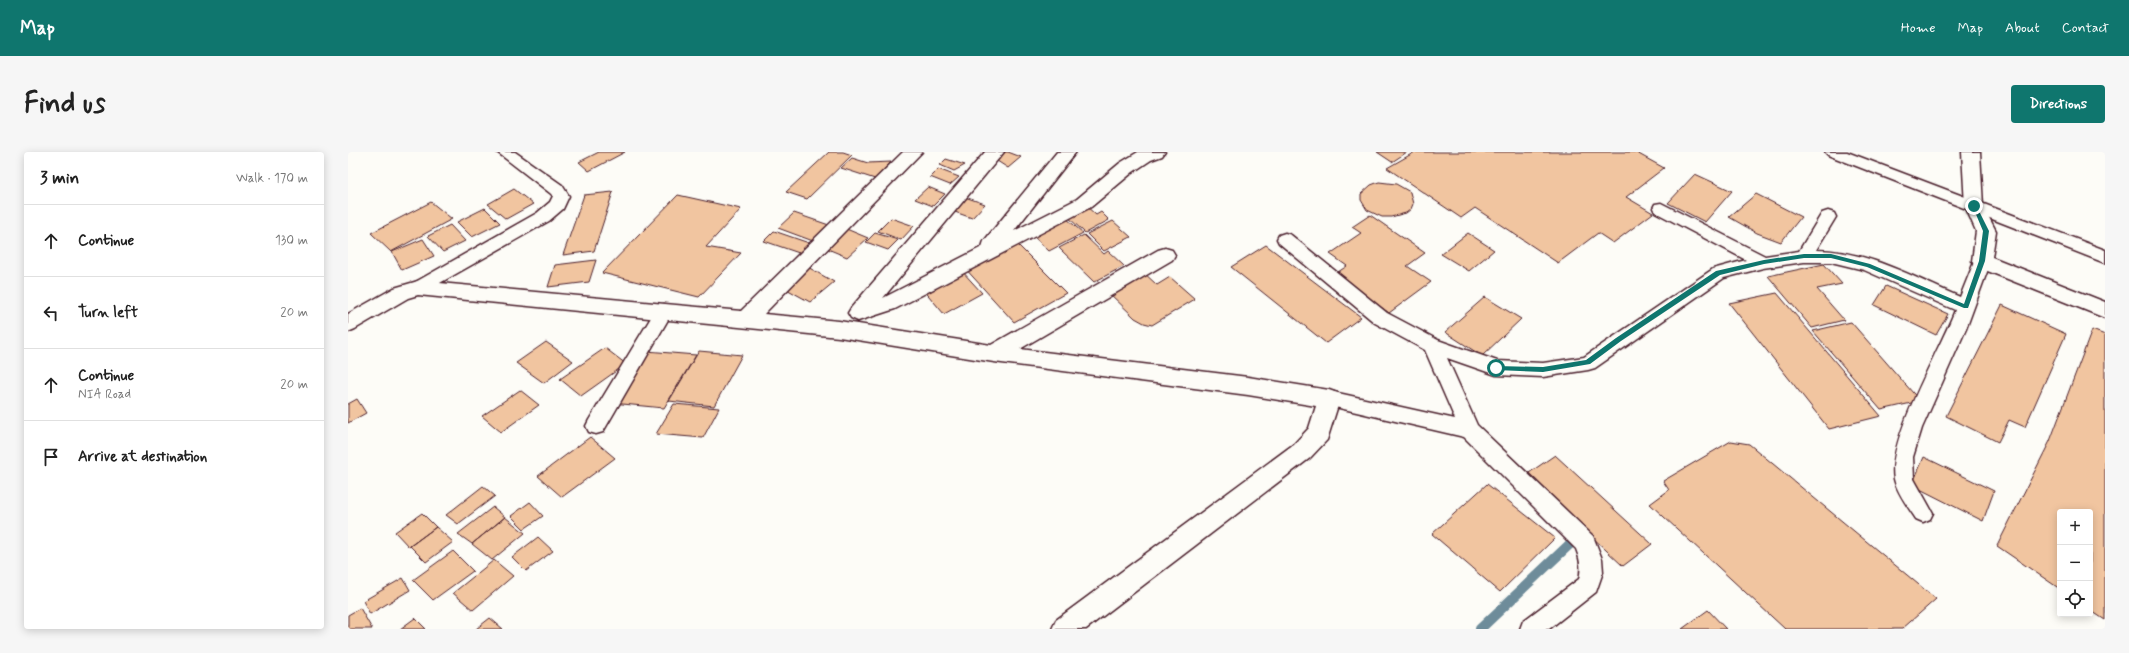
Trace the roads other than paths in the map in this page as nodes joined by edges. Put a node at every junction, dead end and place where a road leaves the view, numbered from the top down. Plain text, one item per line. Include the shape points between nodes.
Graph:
1 (505, 152) edge
2 (913, 152) edge
3 (994, 152) edge
4 (1067, 152) edge
5 (1156, 152) edge
6 (1832, 152) edge
7 (1971, 152) edge
8 (1974, 206) junction
9 (1661, 208) dead end
10 (1828, 217) dead end
11 (1285, 239) dead end
12 (987, 252) junction
13 (1165, 255) dead end
14 (1804, 256) junction
15 (2105, 257) edge
16 (1982, 261) junction
17 (1764, 262) junction
18 (418, 288) junction
19 (1966, 307) junction
20 (2105, 310) edge
21 (664, 311) junction
22 (860, 312) junction
23 (746, 319) junction
24 (348, 324) edge
25 (839, 330) junction
26 (1432, 345) junction
27 (994, 354) junction
28 (1329, 399) junction
29 (596, 426) dead end
30 (1470, 430) junction
31 (1923, 513) dead end
32 (1065, 629) edge
33 (1531, 629) edge

1 - 18 lane via 556,189 561,196 557,205 542,217
2 - 23 street
3 - 22 street
4 - 12 street
5 - 12 street via 1133,161 1096,196
6 - 8 lane
7 - 8 street
8 - 15 lane
8 - 16 street via 1986,231
9 - 17 lane
10 - 14 lane
11 - 26 lane via 1381,318
12 - 22 street via 888,304
13 - 27 street
14 - 17 lane
14 - 19 lane via 1831,256 1868,265
16 - 19 lane
16 - 20 street
17 - 26 lane via 1718,273 1588,363 1543,370 1496,368
18 - 21 street
18 - 24 street via 401,293
19 - 31 lane via 1912,428 1903,457 1904,480
21 - 23 street
21 - 29 lane
22 - 25 street
23 - 25 street
25 - 27 street
26 - 30 lane
27 - 28 street via 1248,386
28 - 30 lane
28 - 32 street via 1319,433 1302,451
30 - 33 lane via 1585,543 1591,558 1592,572 1588,585

